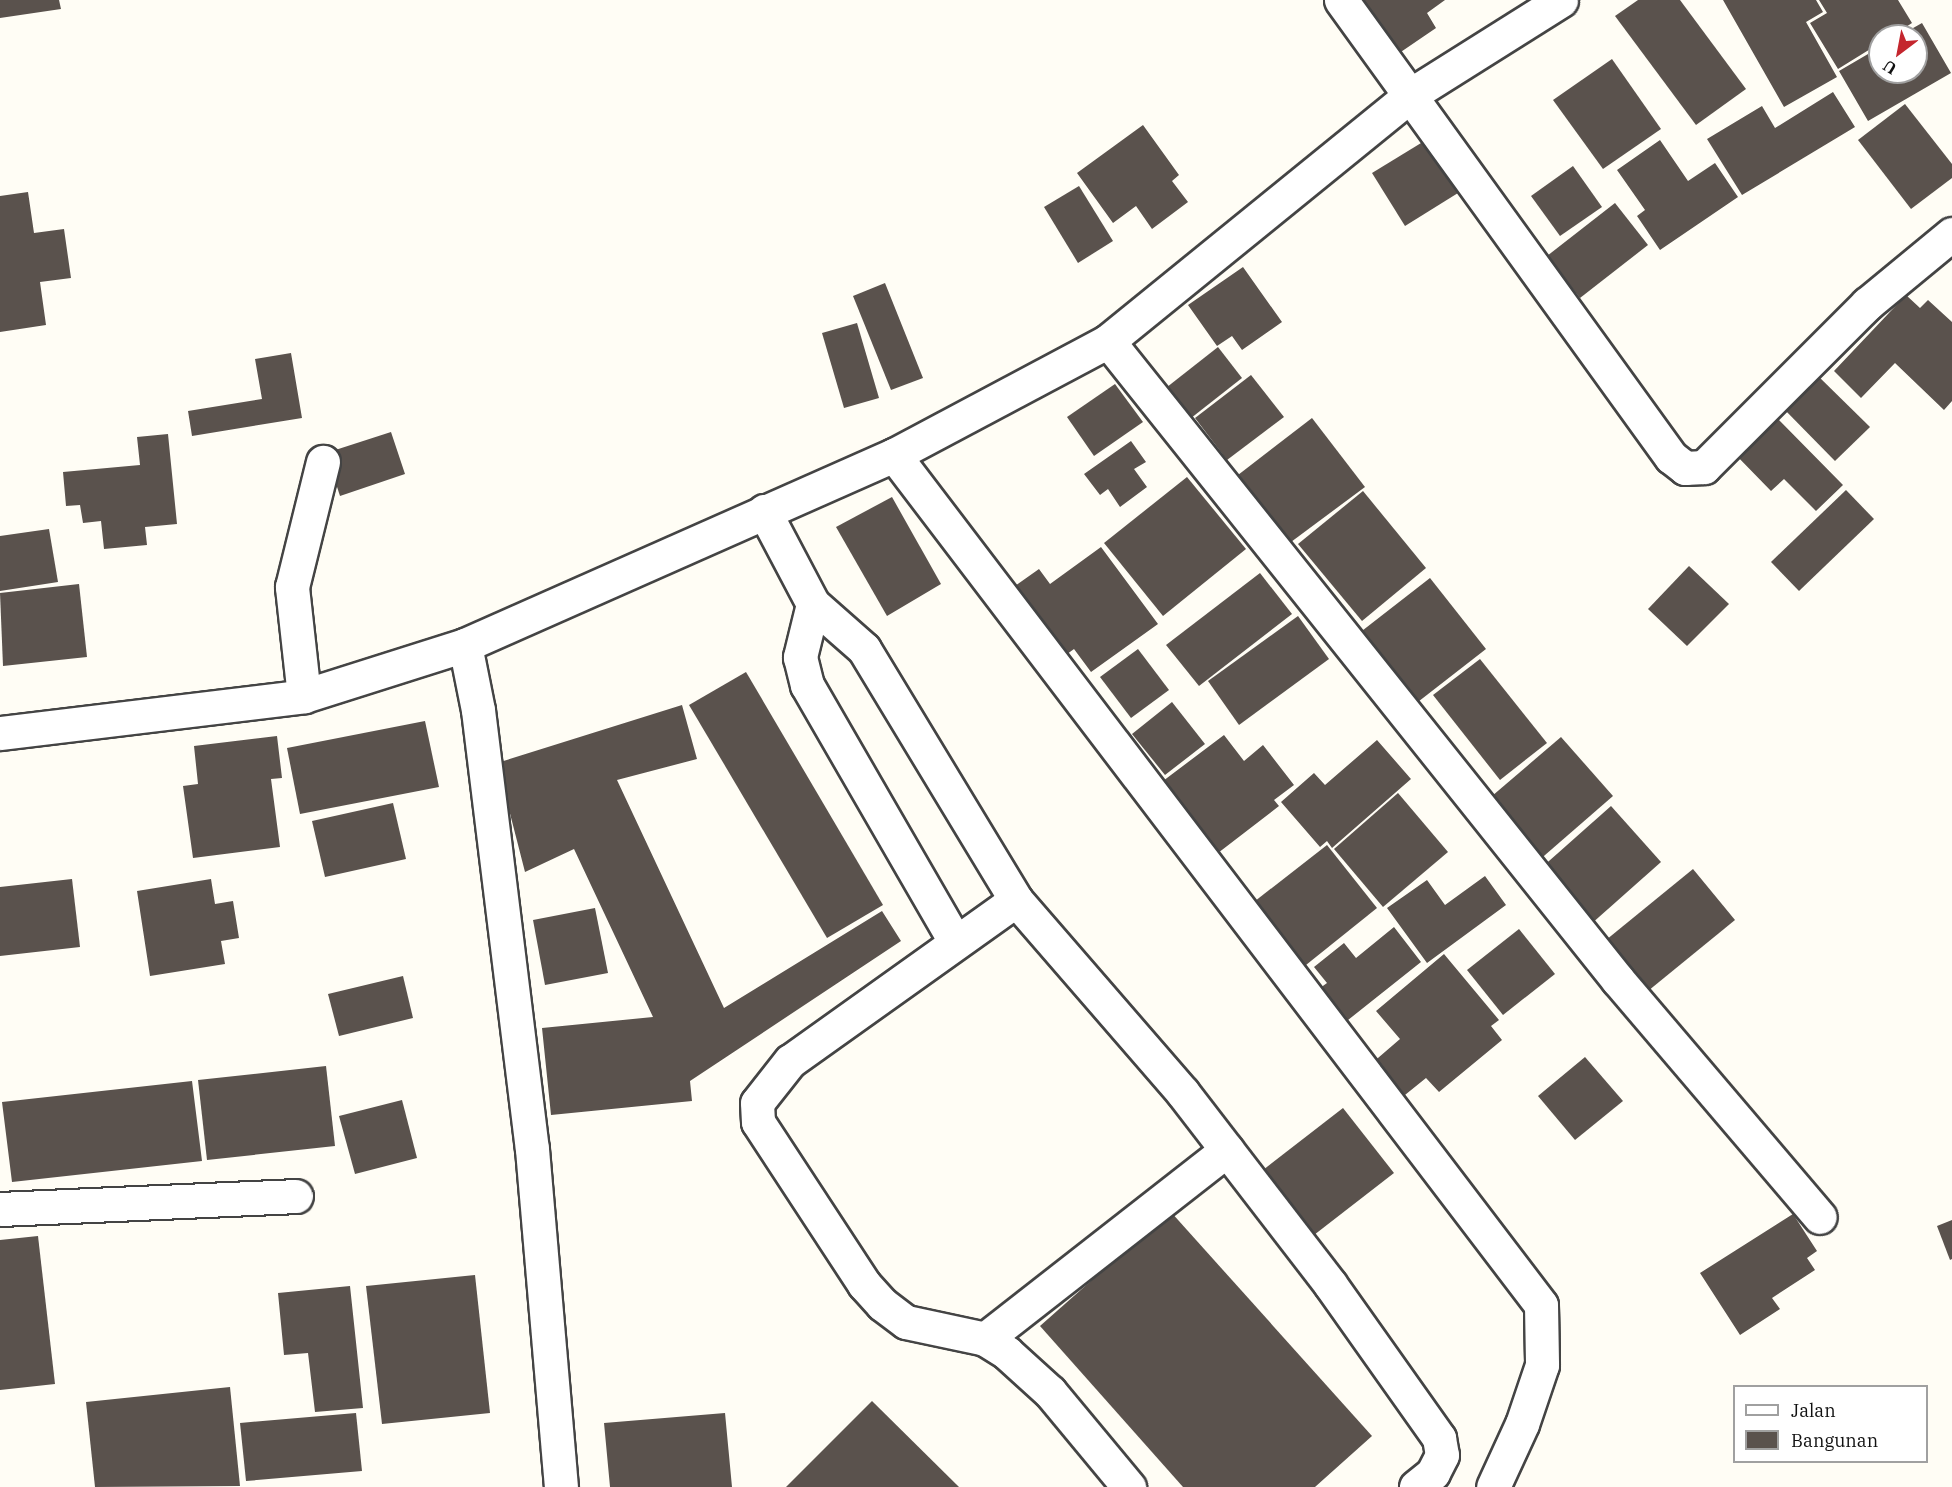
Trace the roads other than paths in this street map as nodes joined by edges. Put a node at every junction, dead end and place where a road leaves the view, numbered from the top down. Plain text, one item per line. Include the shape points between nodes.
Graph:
1 (1341, 0) edge
2 (1562, 0) edge
3 (1412, 94) junction
4 (1952, 234) edge
5 (1108, 341) junction
6 (894, 455) junction
7 (323, 462) dead end
8 (764, 511) junction
9 (813, 604) junction
10 (465, 645) junction
11 (304, 696) junction
12 (0, 733) edge
13 (1016, 900) junction
14 (955, 941) junction
15 (1227, 1150) junction
16 (296, 1196) dead end
17 (0, 1209) edge
18 (1820, 1217) dead end
19 (985, 1339) junction
20 (561, 1487) edge
21 (1129, 1487) edge
22 (1416, 1487) edge
23 (1493, 1487) edge

1 - 3 street
2 - 3 street
3 - 4 street via 1671,457 1685,468 1704,467 1867,304
3 - 5 street
5 - 6 street
5 - 18 street via 1618,980
6 - 8 street
6 - 23 street via 1541,1305 1542,1365 1522,1424
7 - 11 street via 292,586
8 - 9 street
8 - 10 street
9 - 13 street via 864,649
9 - 14 street via 800,657 807,685
10 - 11 street
10 - 20 street via 478,710 532,1149
11 - 12 street
13 - 14 street
13 - 15 street via 1183,1093
14 - 19 street via 790,1061 757,1103 758,1122 864,1284 882,1304 906,1322
15 - 19 street
15 - 22 street via 1330,1284 1439,1438 1442,1455 1432,1473
16 - 17 street
19 - 21 street via 1007,1353 1050,1392

